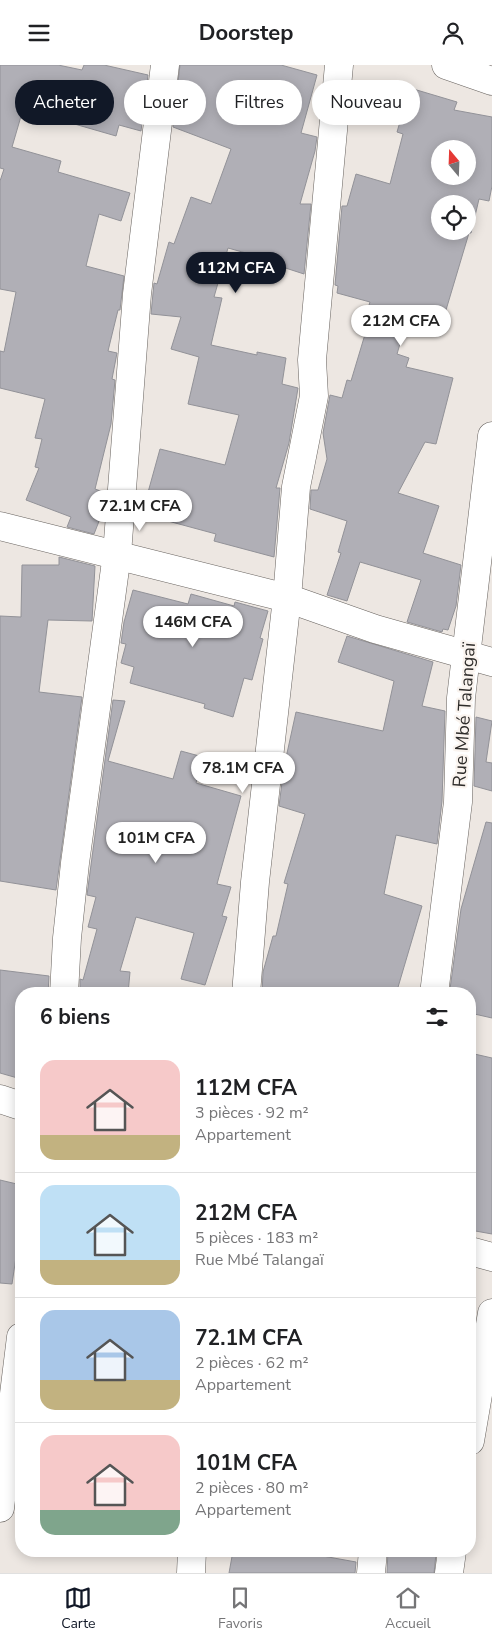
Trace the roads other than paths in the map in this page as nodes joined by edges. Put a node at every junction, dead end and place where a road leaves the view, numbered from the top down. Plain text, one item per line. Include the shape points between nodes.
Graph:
1 (165, 65) edge
2 (339, 65) edge
3 (446, 65) edge
4 (492, 81) edge
5 (492, 436) edge
6 (0, 526) edge
7 (117, 554) junction
8 (287, 598) junction
9 (479, 659) edge
10 (64, 987) edge
11 (247, 987) edge
12 (435, 987) edge
13 (0, 1099) edge
14 (15, 1104) edge
15 (476, 1253) edge
16 (492, 1257) edge
17 (492, 1313) edge
18 (15, 1386) edge
19 (476, 1406) edge
20 (0, 1508) edge
21 (192, 1557) edge
22 (372, 1557) edge
23 (451, 1557) edge
24 (191, 1573) edge
25 (371, 1573) edge
26 (449, 1573) edge

1 - 7 street via 137,294
2 - 8 street via 312,360 314,396 296,487
3 - 4 street
5 - 9 street, Rue Mbé Talangaï
6 - 7 street
7 - 8 street
7 - 10 street via 66,938
8 - 9 street via 375,629
8 - 11 street
9 - 12 street, Rue Mbé Talangaï via 461,698 458,802
13 - 14 street
15 - 16 street
17 - 19 street
18 - 20 street
21 - 24 street
22 - 25 street
23 - 26 street

